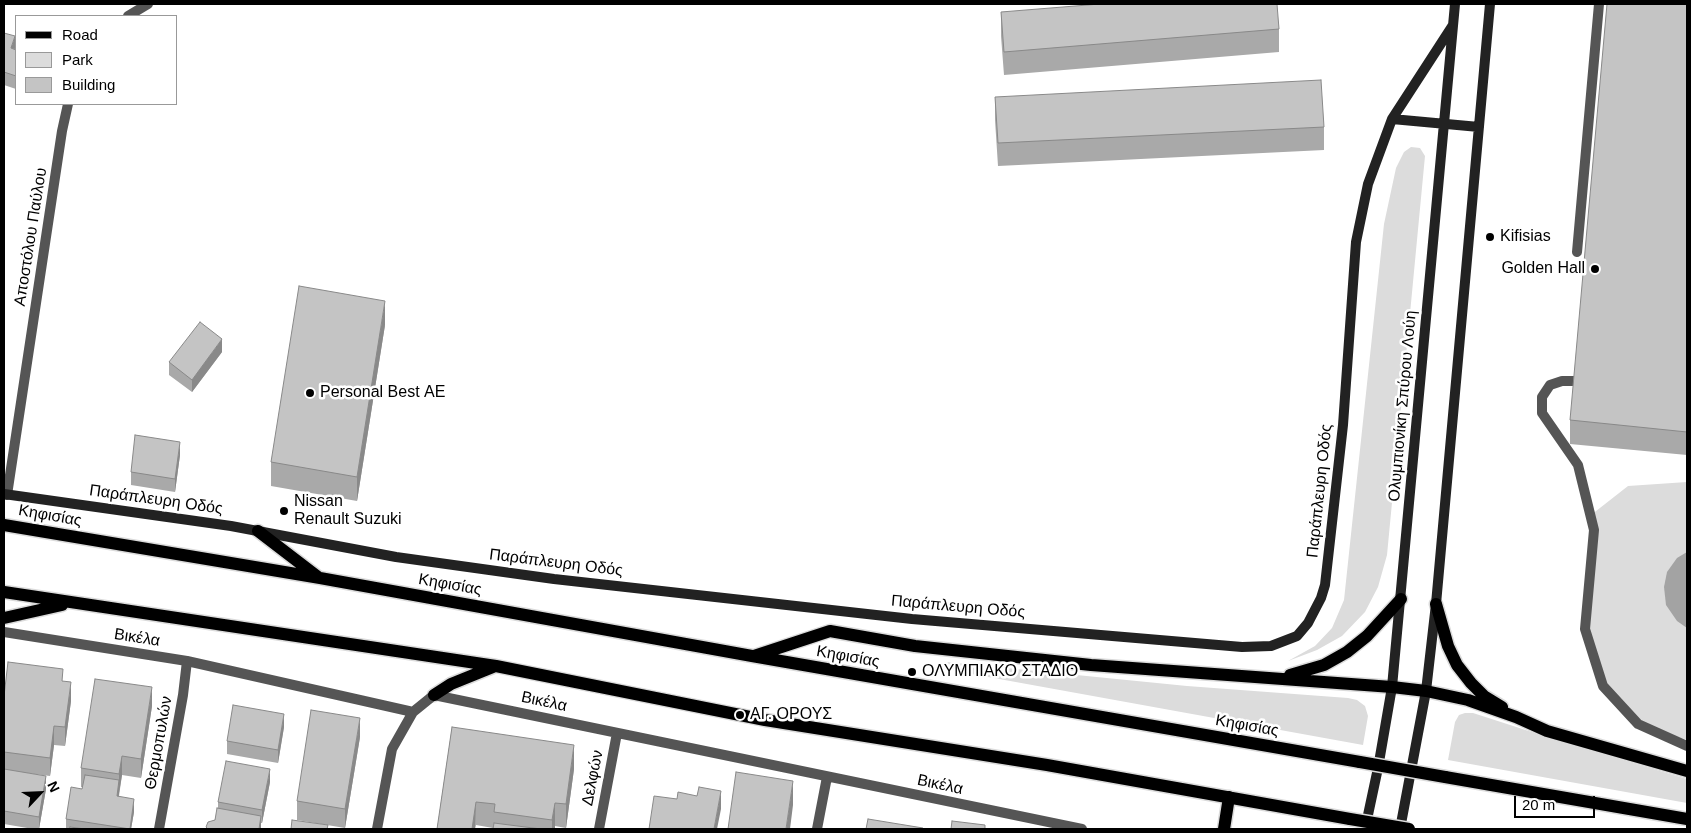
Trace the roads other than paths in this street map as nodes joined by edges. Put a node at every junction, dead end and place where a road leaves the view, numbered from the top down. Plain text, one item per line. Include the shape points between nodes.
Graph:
1 (148, 4) edge
2 (1455, 4) edge
3 (1490, 4) edge
4 (1599, 4) edge
5 (130, 15) edge
6 (1453, 24) junction
7 (68, 105) edge
8 (1392, 120) junction
9 (1443, 124) junction
10 (1478, 127) junction
11 (1577, 252) dead end
12 (1576, 381) edge
13 (6, 494) edge
14 (4, 525) edge
15 (258, 531) junction
16 (320, 578) junction
17 (4, 592) edge
18 (1401, 599) junction
19 (70, 603) junction
20 (1436, 604) junction
21 (4, 618) edge
22 (4, 632) edge
23 (752, 656) junction
24 (187, 661) junction
25 (496, 666) junction
26 (1274, 678) junction
27 (1392, 687) junction
28 (1426, 691) junction
29 (434, 695) junction
30 (413, 712) junction
31 (1516, 717) junction
32 (617, 733) junction
33 (1687, 746) edge
34 (1687, 771) edge
35 (827, 777) junction
36 (1229, 797) junction
37 (1687, 819) edge
38 (159, 829) edge
39 (377, 829) edge
40 (599, 829) edge
41 (817, 829) edge
42 (1082, 829) edge
43 (1224, 829) edge
44 (1365, 829) edge
45 (1400, 829) edge
46 (1409, 829) edge

1 - 5 street
2 - 6 street, Ολυμπιονίκη Σπύρου Λούη
3 - 10 street
4 - 11 street
6 - 8 street, Παράπλευρη Οδός
6 - 9 street, Ολυμπιονίκη Σπύρου Λούη
7 - 13 street, Αποστόλου Παύλου
8 - 9 street
8 - 15 street, Παράπλευρη Οδός via 1368,184 1356,242 1343,425 1325,585 1308,624 1297,636 1285,642 1242,647 912,619 554,580 396,558
9 - 10 street
9 - 18 street, Ολυμπιονίκη Σπύρου Λούη
10 - 20 street
12 - 33 street via 1550,385 1542,397 1542,412 1578,465 1594,530 1585,629 1603,686 1638,724
13 - 15 street, Παράπλευρη Οδός
14 - 16 main road, Κηφισίας
15 - 16 main road
16 - 23 main road, Κηφισίας
17 - 19 main road
18 - 26 main road via 1367,636 1347,652 1300,674
18 - 27 street, Ολυμπιονίκη Σπύρου Λούη
19 - 21 main road
19 - 25 main road
20 - 28 street
20 - 31 main road via 1457,665 1484,696
22 - 24 street, Βικέλα
23 - 26 main road via 830,631 915,646 1091,665
23 - 37 main road, Κηφισίας, bridge
24 - 30 street, Βικέλα
24 - 38 street, Θερμοπυλών
25 - 29 main road via 451,684
25 - 36 main road via 766,720
26 - 27 main road
27 - 28 main road
27 - 44 street, Ολυμπιονίκη Σπύρου Λούη
28 - 31 main road via 1468,700
28 - 45 street
29 - 30 street
29 - 32 street, Βικέλα
30 - 39 street via 392,749
31 - 34 main road via 1547,731
32 - 35 street, Βικέλα
32 - 40 street, Δελφών
35 - 41 street
35 - 42 street, Βικέλα
36 - 43 main road
36 - 46 main road, bridge

